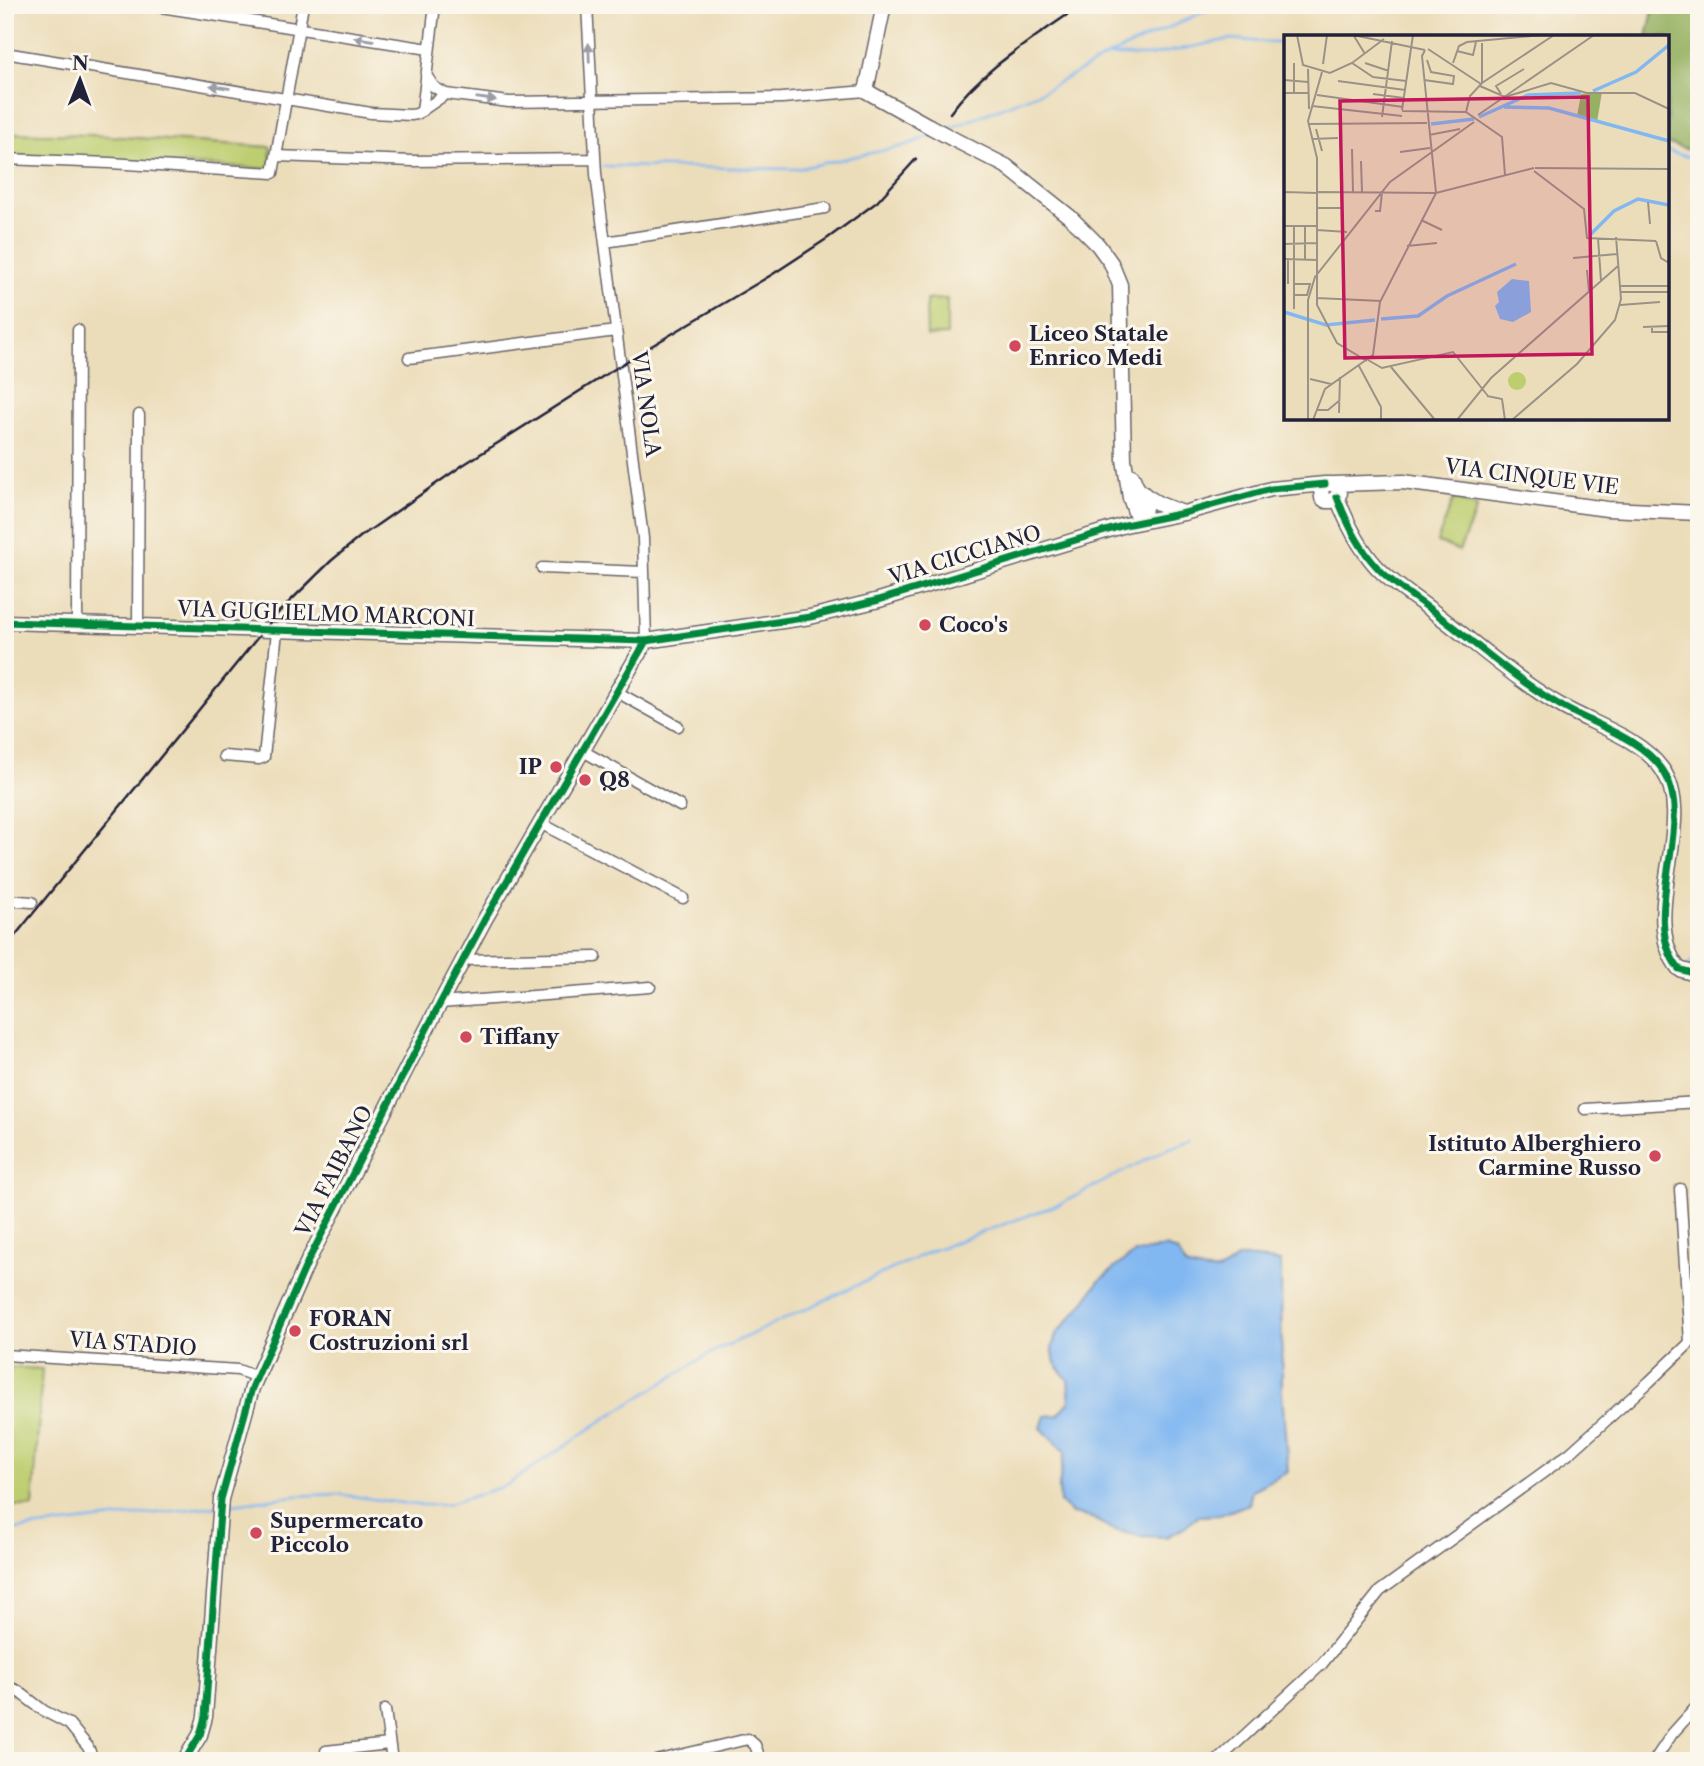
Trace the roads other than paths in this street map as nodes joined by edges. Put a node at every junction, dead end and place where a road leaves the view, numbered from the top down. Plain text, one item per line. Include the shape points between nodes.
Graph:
1 (148, 5) edge
2 (303, 5) edge
3 (435, 5) edge
4 (587, 5) edge
5 (884, 5) edge
6 (184, 8) edge
7 (299, 29) junction
8 (429, 49) junction
9 (5, 53) edge
10 (426, 75) junction
11 (866, 91) junction
12 (446, 94) junction
13 (287, 98) junction
14 (591, 102) junction
15 (422, 111) junction
16 (277, 156) junction
17 (5, 159) edge
18 (595, 160) junction
19 (825, 208) dead end
20 (605, 242) junction
21 (78, 330) dead end
22 (616, 331) junction
23 (410, 358) dead end
24 (139, 415) dead end
25 (1134, 493) junction
26 (1330, 493) junction
27 (1184, 513) junction
28 (1699, 513) edge
29 (1143, 521) junction
30 (1125, 525) junction
31 (542, 568) dead end
32 (644, 572) junction
33 (5, 622) edge
34 (77, 624) junction
35 (138, 625) junction
36 (277, 631) junction
37 (646, 640) junction
38 (617, 692) junction
39 (678, 726) dead end
40 (583, 751) junction
41 (224, 756) dead end
42 (680, 806) dead end
43 (542, 824) junction
44 (682, 898) dead end
45 (5, 900) edge
46 (32, 902) dead end
47 (596, 957) dead end
48 (463, 960) junction
49 (1699, 975) edge
50 (650, 986) dead end
51 (440, 1003) junction
52 (1699, 1102) edge
53 (1585, 1109) dead end
54 (1680, 1189) dead end
55 (1699, 1334) edge
56 (1690, 1342) junction
57 (5, 1355) edge
58 (257, 1377) junction
59 (5, 1685) edge
60 (1699, 1704) edge
61 (385, 1710) dead end
62 (389, 1744) junction
63 (326, 1751) dead end
64 (94, 1761) edge
65 (184, 1761) edge
66 (392, 1761) edge
67 (655, 1761) edge
68 (761, 1761) edge
69 (1217, 1761) edge
70 (1654, 1761) edge

1 - 6 street
2 - 7 street
3 - 8 street
14 -> 4 street
5 - 11 street
6 - 7 street
8 -> 7 street
7 - 13 street
8 - 10 street
13 -> 9 street
10 - 12 street
10 - 15 street
11 - 14 street via 782,98
11 - 25 street, bridge via 1006,166 1070,217 1111,263 1120,285 1125,459
12 -> 14 street via 509,102
12 - 15 street
13 - 15 street via 371,113 411,115
13 - 16 street
14 - 18 street
16 - 17 street via 273,173
16 - 18 street
18 - 20 street, VIA NOLA
19 - 20 street
20 - 22 street, VIA NOLA
21 - 34 street
22 - 23 street
22 - 32 street, VIA NOLA via 638,485
24 - 35 street
25 - 27 street
25 - 29 street via 1145,507
25 - 30 street
26 - 27 street, VIA CICCIANO via 1291,487
26 - 28 street, VIA CINQUE VIE via 1360,484 1403,482 1607,509
26 - 49 street via 1378,569 1524,680 1561,706 1630,742 1663,770 1674,804 1663,919 1665,943 1679,970
27 - 29 street, VIA CICCIANO
29 - 30 street, VIA CICCIANO
30 - 37 street, VIA CICCIANO via 810,617
31 - 32 street
32 - 37 street, VIA NOLA
33 - 34 street, VIA GUGLIELMO MARCONI
34 - 35 street, VIA GUGLIELMO MARCONI
35 - 36 street, VIA GUGLIELMO MARCONI
36 - 37 street, VIA GUGLIELMO MARCONI
36 - 41 street via 264,757
37 - 38 street, VIA FAIBANO
38 - 39 street
38 - 40 street, VIA FAIBANO
40 - 42 street
40 - 43 street, VIA FAIBANO
43 - 44 street
43 - 48 street, VIA FAIBANO
45 - 46 street
47 - 48 street
48 - 51 street, VIA FAIBANO
50 - 51 street
51 - 58 street, VIA FAIBANO via 308,1261
52 - 53 street
54 - 56 street
55 - 56 street
56 - 69 street via 1570,1453 1380,1591 1322,1664
57 - 58 street, VIA STADIO via 238,1370
58 - 65 street, VIA FAIBANO via 220,1505 205,1717
59 - 64 street via 69,1724
60 - 70 street
61 - 62 street
62 - 63 street
62 - 66 street
67 - 68 street via 748,1739

